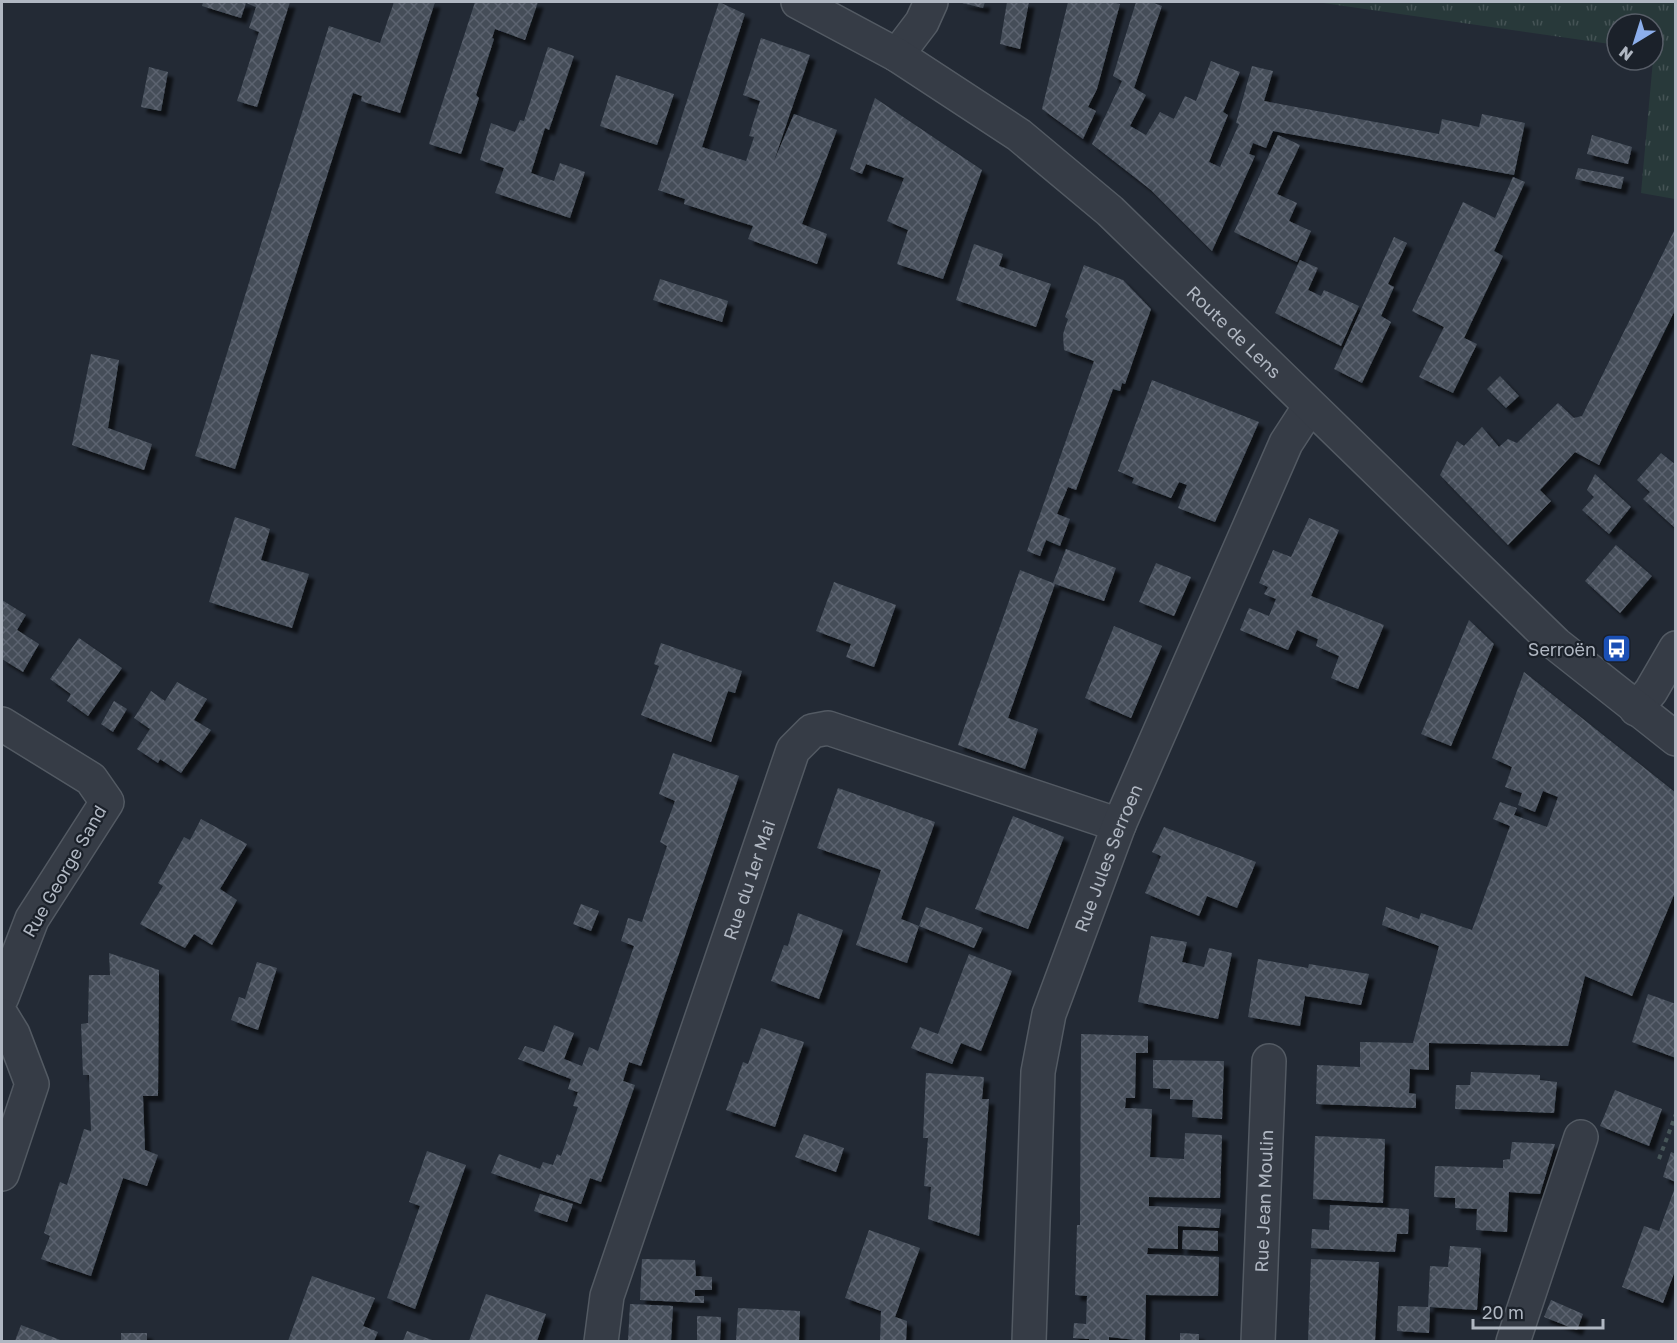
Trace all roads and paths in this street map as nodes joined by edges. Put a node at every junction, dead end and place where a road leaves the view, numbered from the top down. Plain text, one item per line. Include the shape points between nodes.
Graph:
1 (798, 2) edge
2 (931, 2) edge
3 (897, 55) junction
4 (1310, 406) junction
5 (1676, 648) edge
6 (1636, 709) junction
7 (2, 724) edge
8 (1676, 739) edge
9 (1119, 825) junction
10 (2, 997) edge
11 (2, 1016) edge
12 (1269, 1061) dead end
13 (1676, 1114) edge
14 (1581, 1137) dead end
15 (1659, 1159) dead end
16 (2, 1174) edge
17 (601, 1341) edge
18 (1029, 1341) edge
19 (1258, 1341) edge
20 (1513, 1341) edge

1 - 3 street, Route de Lens
2 - 3 street via 922,22
3 - 4 street, Route de Lens via 1019,135 1110,211
4 - 6 street, Route de Lens via 1556,644
4 - 9 street, Rue Jules Serroen via 1286,443
5 - 6 street
6 - 8 street, Route de Lens
7 - 10 street, Rue George Sand via 91,779 107,802 32,919
9 - 17 street, Rue du 1er Mai via 828,728 812,731 793,750 607,1296
9 - 18 street, Rue Jules Serroen via 1052,1004 1038,1072
11 - 16 street via 32,1084
12 - 19 street, Rue Jean Moulin
13 - 15 path
14 - 20 street

